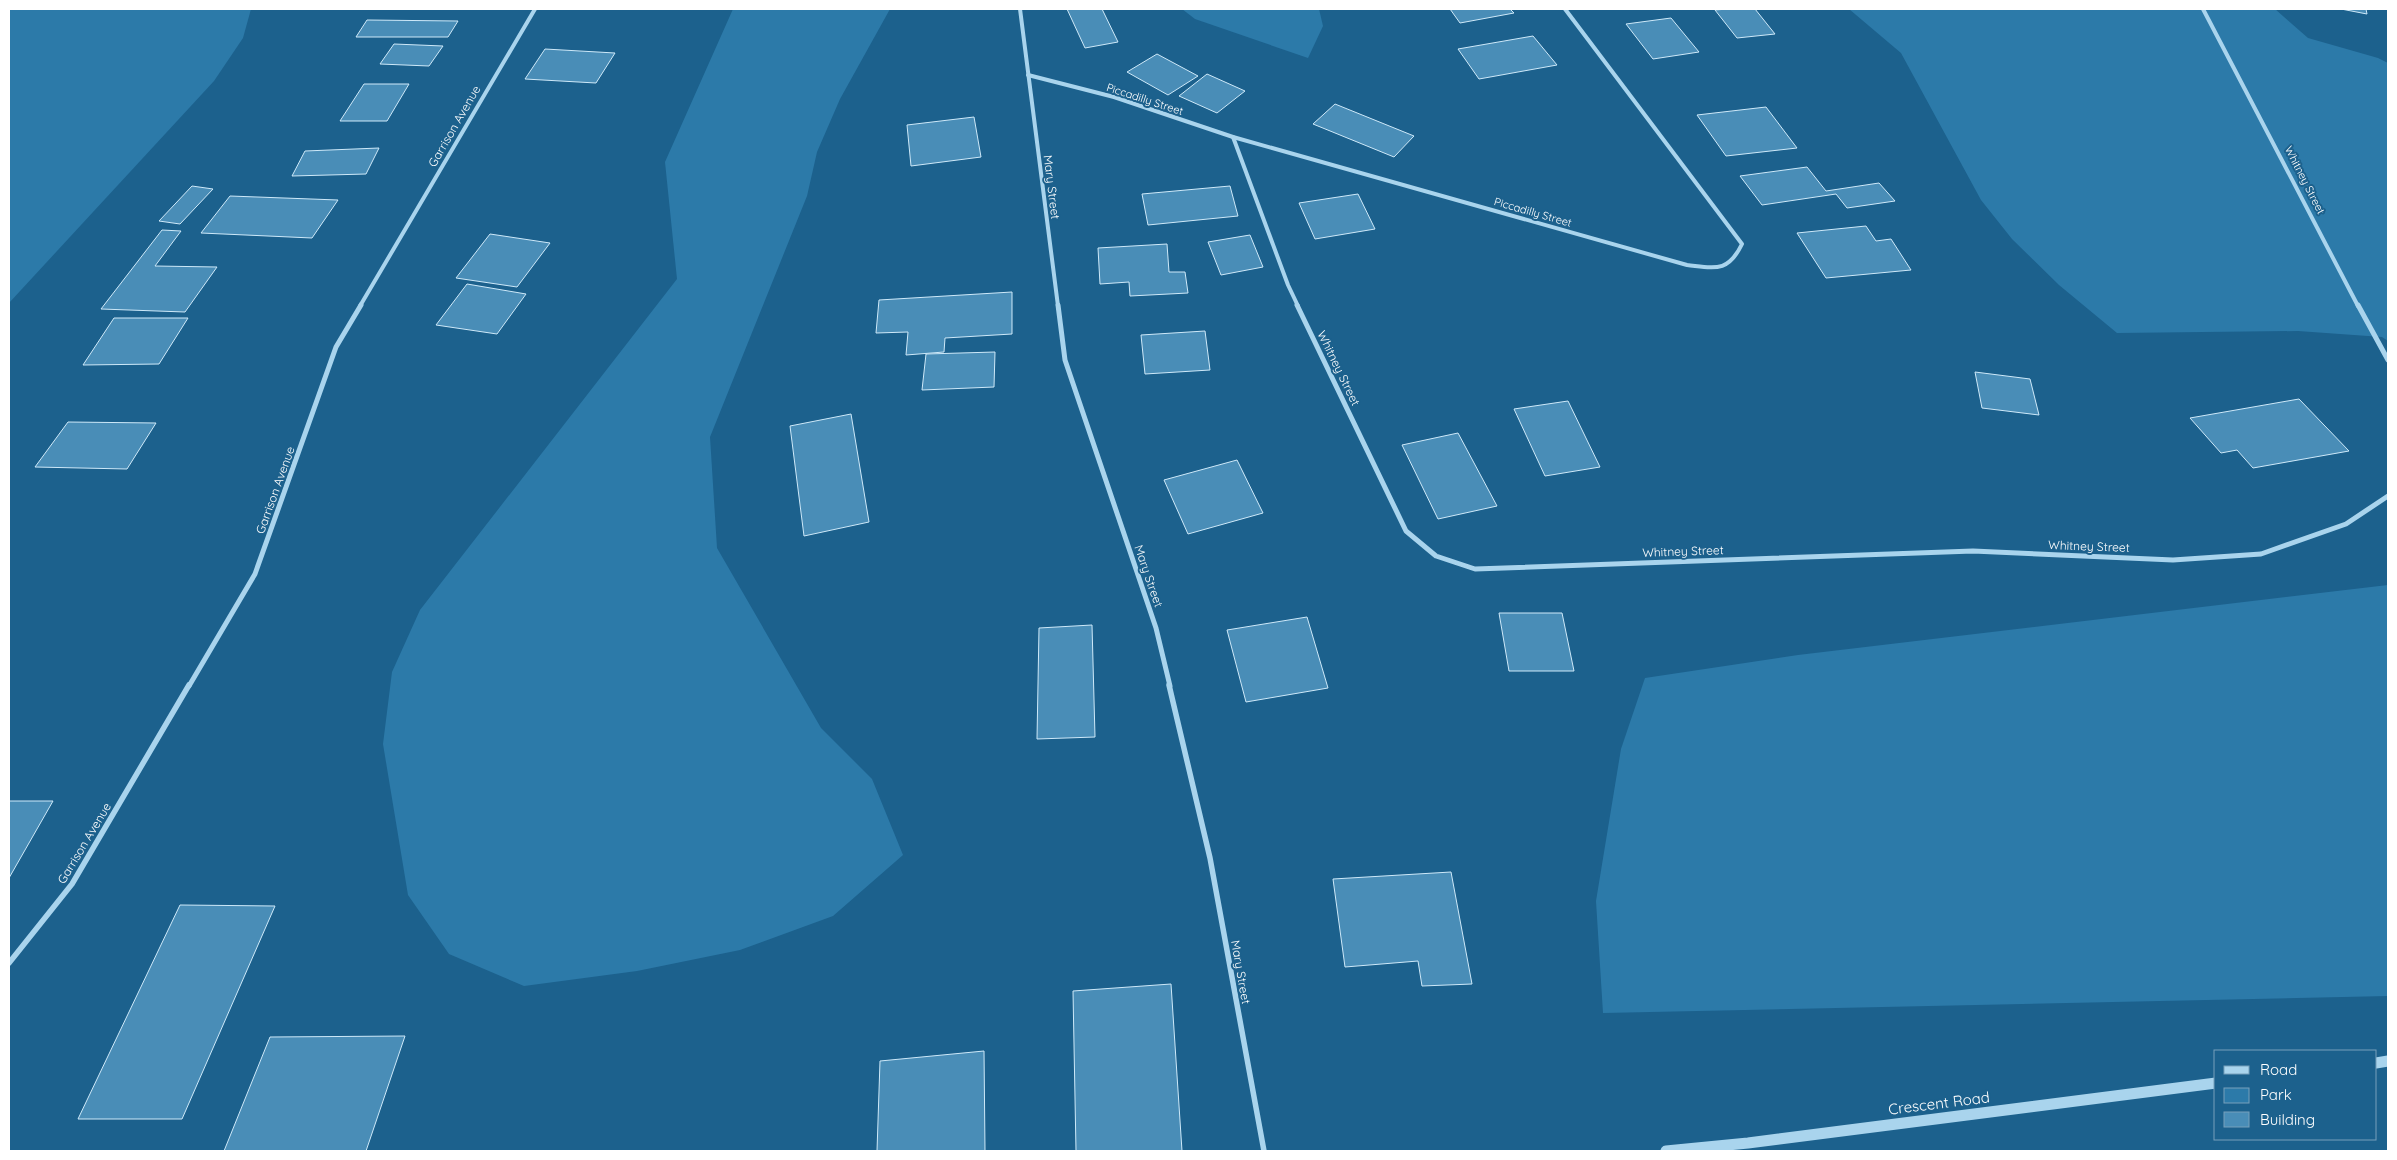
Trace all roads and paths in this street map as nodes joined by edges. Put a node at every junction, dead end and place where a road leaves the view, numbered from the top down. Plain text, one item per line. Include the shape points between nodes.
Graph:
1 (535, 9) edge
2 (1020, 9) edge
3 (1565, 9) edge
4 (2203, 9) edge
5 (1028, 75) junction
6 (1233, 137) junction
7 (2388, 360) edge
8 (2388, 496) edge
9 (9, 963) edge
10 (2214, 1083) edge
11 (1264, 1151) edge
12 (1666, 1151) edge

1 - 9 street, Garrison Avenue via 336,347 255,574 72,884
2 - 5 street, Mary Street
3 - 6 street, Piccadilly Street via 1728,223 1742,244 1735,260 1720,268 1687,265
4 - 7 street, Whitney Street
5 - 6 street, Piccadilly Street via 1114,97
5 - 11 street, Mary Street via 1065,360 1156,628 1210,858
6 - 8 street, Whitney Street via 1288,285 1406,532 1436,556 1467,566 1973,552 2173,560 2261,554 2346,524
10 - 12 street, Crescent Road

